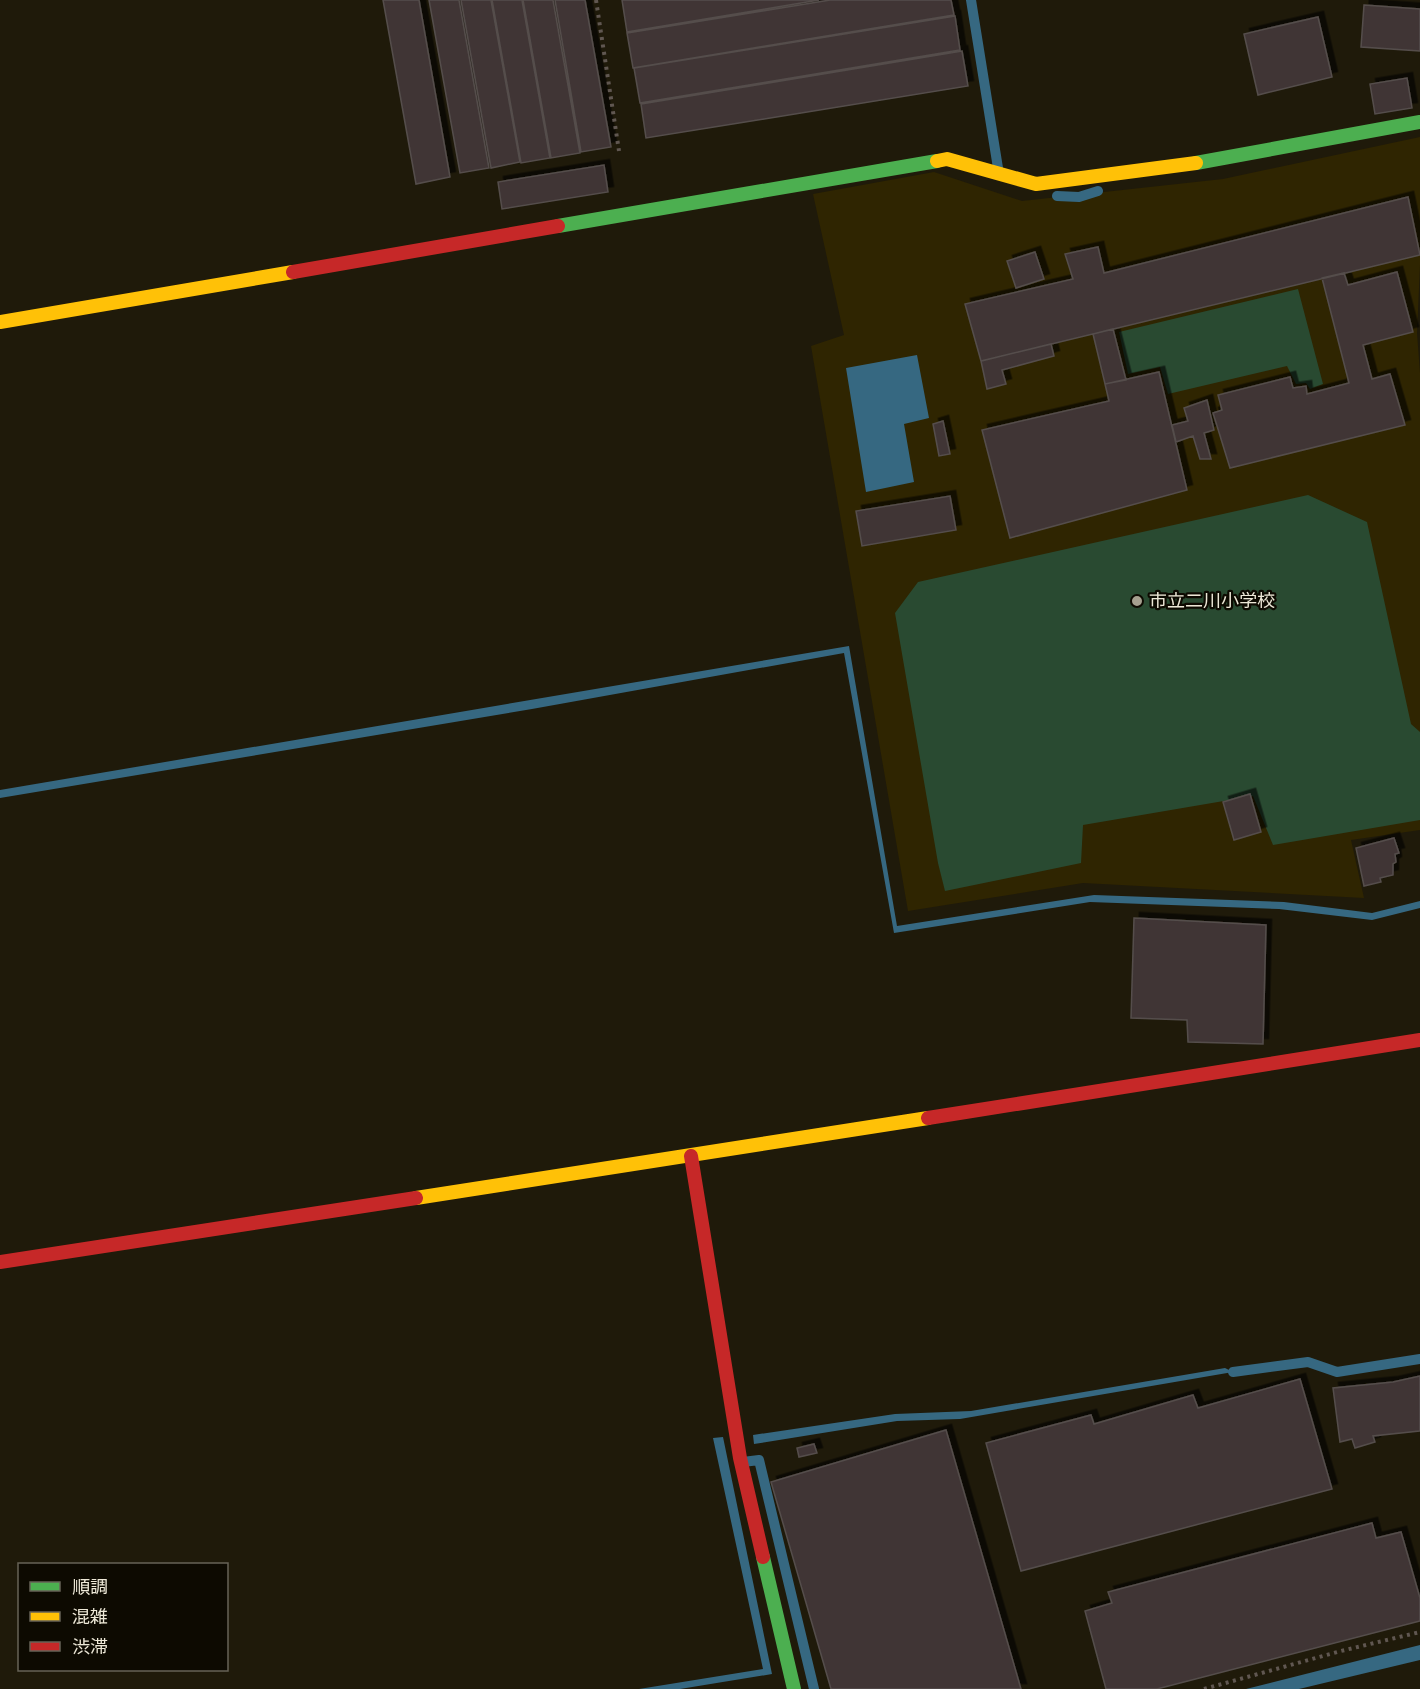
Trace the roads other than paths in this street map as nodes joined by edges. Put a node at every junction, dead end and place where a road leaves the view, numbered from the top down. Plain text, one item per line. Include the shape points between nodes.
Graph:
1 (1420, 122) edge
2 (0, 322) edge
3 (1420, 1040) edge
4 (691, 1156) junction
5 (0, 1262) edge
6 (794, 1689) edge

1 - 2 street via 1233,157 1035,184 947,159
3 - 4 street
4 - 5 street
4 - 6 street via 740,1458

